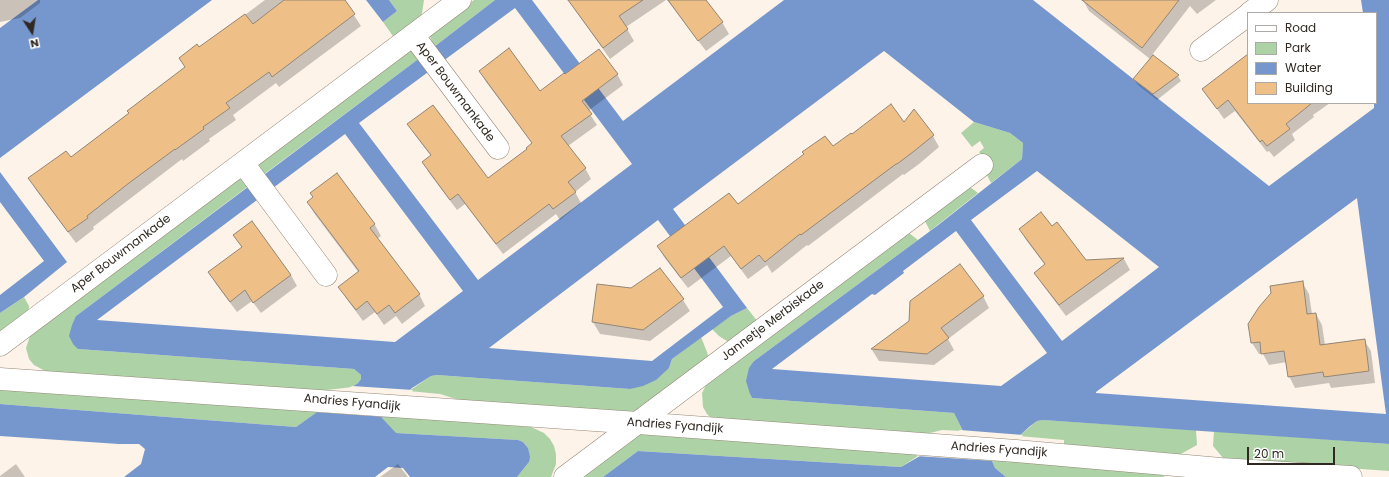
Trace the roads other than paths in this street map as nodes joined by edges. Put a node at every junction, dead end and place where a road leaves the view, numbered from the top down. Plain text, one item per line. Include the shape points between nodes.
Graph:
1 (460, 0) edge
2 (1268, 0) edge
3 (1252, 12) edge
4 (1247, 16) edge
5 (416, 40) junction
6 (1201, 50) dead end
7 (498, 148) dead end
8 (982, 165) dead end
9 (246, 167) junction
10 (326, 275) dead end
11 (0, 345) edge
12 (0, 379) edge
13 (638, 422) junction
14 (1220, 473) edge
15 (565, 477) edge
16 (1351, 477) edge

1 - 5 street, Aper Bouwmankade
2 - 3 street
4 - 6 street
5 - 7 street, Aper Bouwmankade
5 - 9 street, Aper Bouwmankade
8 - 13 street, Jannetje Merbiskade
9 - 10 street
9 - 11 street, Aper Bouwmankade
12 - 13 street, Andries Fyandijk
13 - 14 street, Andries Fyandijk via 1016,451
13 - 15 street, Jannetje Merbiskade
14 - 16 street, Andries Fyandijk

